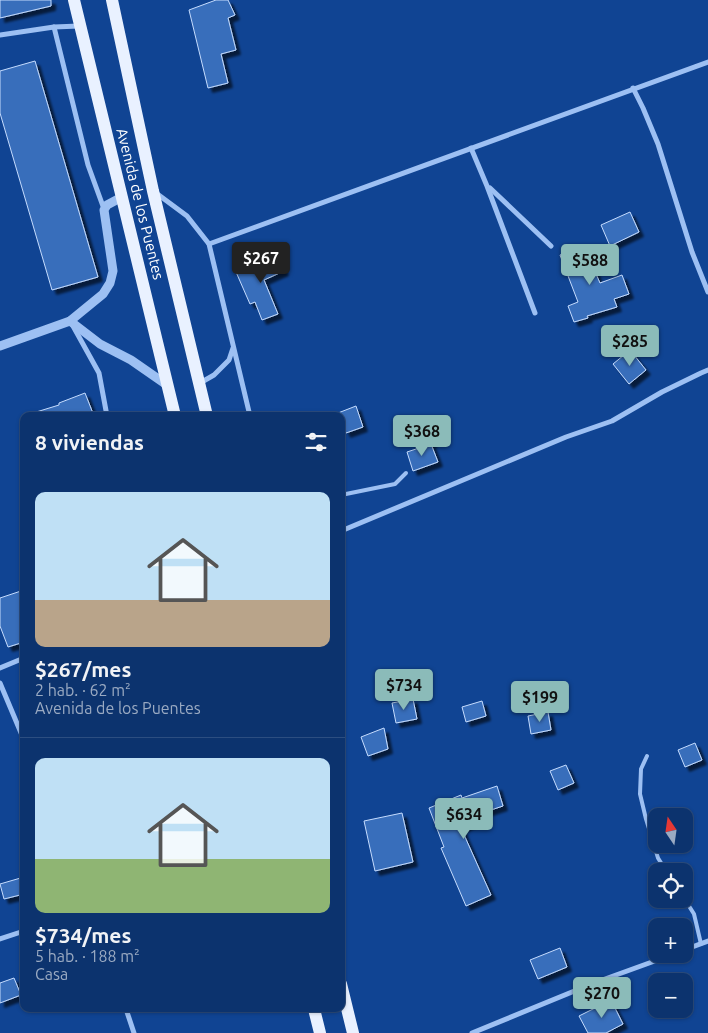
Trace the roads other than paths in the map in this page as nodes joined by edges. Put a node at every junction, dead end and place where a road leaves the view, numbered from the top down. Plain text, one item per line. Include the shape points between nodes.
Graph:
1 (74, 0) edge
2 (112, 0) edge
3 (80, 26) junction
4 (54, 27) junction
5 (0, 35) edge
6 (708, 62) edge
7 (633, 88) junction
8 (471, 148) junction
9 (487, 186) junction
10 (153, 191) junction
11 (122, 197) junction
12 (104, 210) junction
13 (209, 244) junction
14 (551, 246) dead end
15 (708, 292) edge
16 (535, 313) dead end
17 (70, 321) junction
18 (0, 346) edge
19 (233, 348) junction
20 (708, 370) edge
21 (199, 383) junction
22 (167, 385) junction
23 (106, 412) edge
24 (174, 412) edge
25 (206, 412) edge
26 (249, 412) edge
27 (406, 473) dead end
28 (345, 494) edge
29 (345, 529) edge
30 (20, 660) edge
31 (0, 668) edge
32 (0, 683) edge
33 (20, 730) edge
34 (646, 756) dead end
35 (661, 863) edge
36 (690, 908) edge
37 (20, 932) edge
38 (0, 939) edge
39 (708, 942) edge
40 (701, 944) junction
41 (693, 947) edge
42 (649, 963) edge
43 (345, 1000) edge
44 (127, 1012) edge
45 (315, 1012) edge
46 (134, 1033) edge
47 (320, 1033) edge
48 (353, 1033) edge
49 (472, 1033) edge

1 - 3 main road, Avenida de los Puentes
2 - 10 main road, Avenida de los Puentes
3 - 4 street
3 - 11 main road, Avenida de los Puentes
4 - 5 street
4 - 12 street via 88,165
6 - 7 street
7 - 8 street
7 - 15 street via 658,144
8 - 9 street
8 - 13 street
9 - 14 street
9 - 16 street
10 - 13 street via 187,216
10 - 21 main road, Avenida de los Puentes
11 - 12 street
11 - 22 main road, Avenida de los Puentes
12 - 17 street via 113,271 110,283 103,294
13 - 19 street
17 - 18 street
17 - 22 street via 100,344 131,360
17 - 23 street via 99,372
19 - 21 street via 229,360 214,375
19 - 26 street
20 - 29 street via 612,421
21 - 25 main road, Avenida de los Puentes
22 - 24 main road, Avenida de los Puentes
27 - 28 lane via 395,484
30 - 31 street
32 - 33 street
34 - 35 lane via 641,770 640,794
36 - 40 lane
37 - 38 street
39 - 40 street
40 - 41 street
42 - 49 street
43 - 48 main road
44 - 46 street
45 - 47 main road

